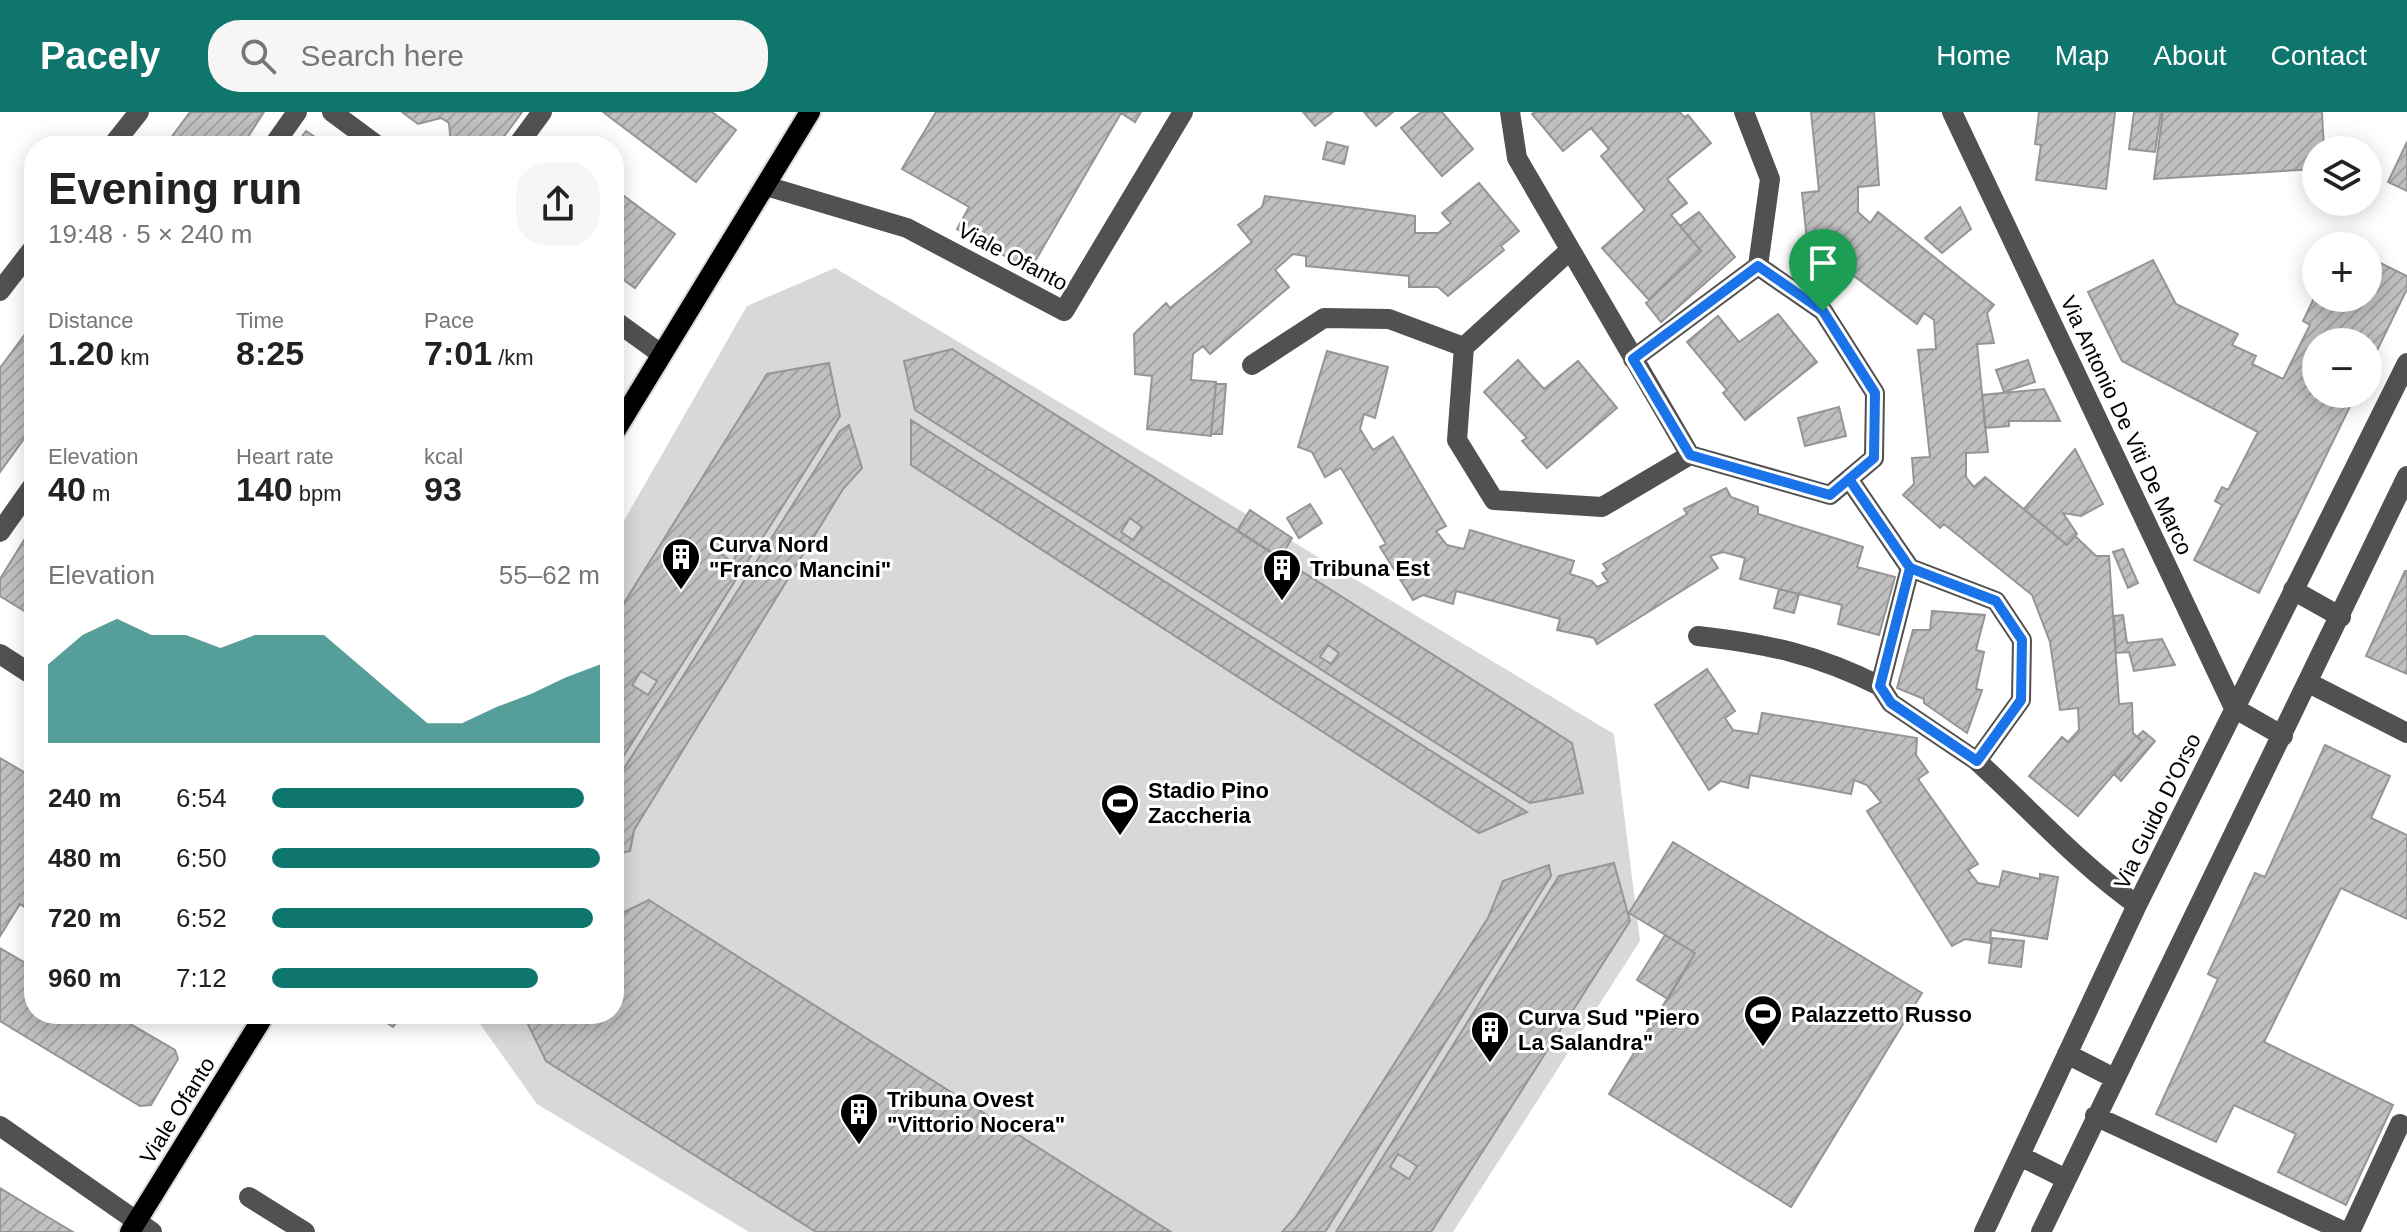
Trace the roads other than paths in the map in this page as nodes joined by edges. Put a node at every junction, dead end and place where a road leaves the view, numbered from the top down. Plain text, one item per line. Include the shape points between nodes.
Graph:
1 (139, 112) edge
2 (297, 112) edge
3 (332, 112) edge
4 (542, 112) edge
5 (810, 112) edge
6 (1183, 112) edge
7 (1510, 112) edge
8 (1744, 112) edge
9 (1952, 112) edge
10 (120, 136) edge
11 (280, 136) edge
12 (364, 136) edge
13 (524, 136) edge
14 (766, 186) junction
15 (1569, 251) junction
16 (24, 260) edge
17 (1758, 266) junction
18 (0, 291) edge
19 (624, 327) edge
20 (1464, 347) junction
21 (661, 354) junction
22 (1633, 359) junction
23 (2407, 363) edge
24 (1252, 365) dead end
25 (624, 416) edge
26 (1690, 455) junction
27 (2407, 476) edge
28 (1849, 479) junction
29 (24, 498) edge
30 (0, 532) edge
31 (1910, 568) junction
32 (2293, 590) junction
33 (2341, 617) junction
34 (1698, 636) dead end
35 (0, 654) edge
36 (24, 670) edge
37 (2309, 683) junction
38 (1880, 686) junction
39 (2234, 708) junction
40 (2407, 733) edge
41 (2283, 736) junction
42 (1977, 761) junction
43 (2137, 905) junction
44 (259, 1024) edge
45 (2067, 1054) junction
46 (2114, 1078) junction
47 (2095, 1116) junction
48 (2400, 1124) dead end
49 (0, 1126) edge
50 (2020, 1156) junction
51 (2066, 1179) junction
52 (249, 1197) dead end
53 (139, 1229) edge
54 (305, 1232) edge
55 (1984, 1232) edge
56 (2041, 1232) edge
57 (2348, 1232) edge

1 - 10 street
2 - 11 street
3 - 12 street
4 - 13 street
5 - 14 main road
6 - 14 street, Viale Ofanto via 1064,311 907,228
7 - 15 street via 1517,158
8 - 17 street via 1770,179
9 - 39 street, Via Antonio De Viti De Marco
14 - 21 main road
15 - 20 street
15 - 22 street
16 - 18 street
17 - 22 street
17 - 28 street via 1823,311 1875,393 1874,458
19 - 21 street
20 - 24 street via 1389,319 1324,318
20 - 26 street via 1457,440 1494,500 1602,507
21 - 25 main road
22 - 26 street
23 - 32 street, Via Guido D'Orso
26 - 28 street via 1830,495
27 - 33 street
28 - 31 street
29 - 30 street
31 - 38 street
31 - 42 street via 1996,601 2022,640 2021,700
32 - 33 street
32 - 39 street, Via Guido D'Orso
33 - 37 street
34 - 38 street via 1761,643 1831,661
35 - 36 street
37 - 40 street
37 - 41 street
38 - 42 street via 1891,703
39 - 41 street
39 - 43 street, Via Guido D'Orso
41 - 46 street
42 - 43 street via 2102,879
43 - 45 street, Via Guido D'Orso
44 - 53 main road, Viale Ofanto
45 - 46 street
45 - 50 street, Via Guido D'Orso
46 - 47 street
47 - 51 street
47 - 57 street
48 - 57 street
49 - 53 street
50 - 51 street
50 - 55 street, Via Guido D'Orso
51 - 56 street
52 - 54 street

